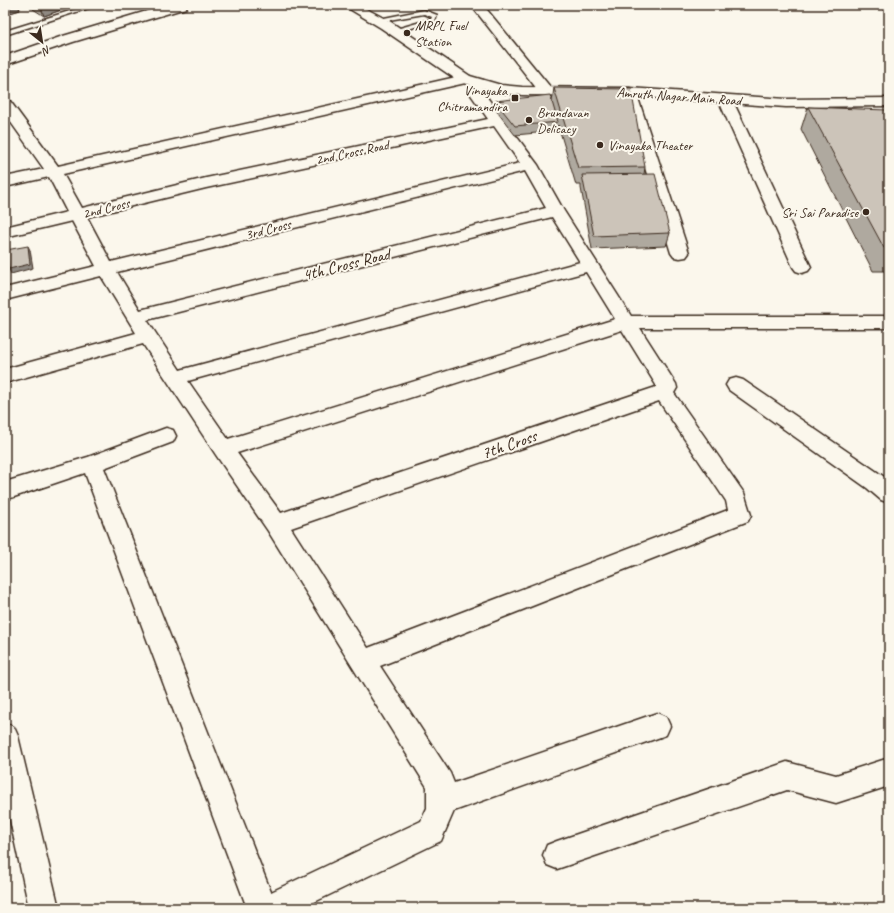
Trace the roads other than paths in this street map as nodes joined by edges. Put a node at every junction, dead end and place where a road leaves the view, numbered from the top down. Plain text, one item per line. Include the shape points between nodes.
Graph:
1 (95, 5) edge
2 (181, 5) edge
3 (349, 5) edge
4 (477, 5) edge
5 (377, 20) junction
6 (396, 31) junction
7 (5, 33) edge
8 (5, 61) edge
9 (472, 81) junction
10 (546, 91) junction
11 (629, 92) junction
12 (724, 99) junction
13 (889, 102) edge
14 (5, 104) edge
15 (498, 121) junction
16 (530, 165) junction
17 (54, 171) junction
18 (5, 182) edge
19 (206, 183) joint
20 (556, 211) junction
21 (78, 215) junction
22 (5, 232) edge
23 (680, 253) dead end
24 (591, 265) junction
25 (802, 267) dead end
26 (106, 269) junction
27 (5, 294) edge
28 (135, 317) junction
29 (626, 322) junction
30 (889, 322) edge
31 (148, 336) junction
32 (5, 376) edge
33 (175, 378) junction
34 (736, 385) dead end
35 (664, 392) junction
36 (166, 436) dead end
37 (223, 449) junction
38 (89, 465) junction
39 (5, 491) edge
40 (889, 494) edge
41 (276, 524) junction
42 (363, 661) junction
43 (657, 726) dead end
44 (5, 736) edge
45 (889, 772) edge
46 (443, 801) junction
47 (557, 855) dead end
48 (44, 908) edge
49 (262, 908) edge
50 (270, 908) edge

1 - 7 lane
2 - 8 main road via 68,38
3 - 5 main road, Amruth Nagar Main Road
4 - 10 street
5 - 6 main road, Amruth Nagar Main Road
5 - 6 lane via 424,12 435,16 433,20
6 - 9 main road, Amruth Nagar Main Road
9 - 10 main road, Amruth Nagar Main Road via 500,88
9 - 15 street via 476,92
9 - 17 street
10 - 11 main road, Amruth Nagar Main Road
11 - 12 main road, Amruth Nagar Main Road
11 - 23 street
12 - 13 main road, Amruth Nagar Main Road via 786,103
12 - 25 street
14 - 17 street
15 - 16 street
15 - 19 street, 2nd Cross Road
16 - 20 street
16 - 26 street, 3rd Cross
17 - 18 street
17 - 21 street
19 - 21 street, 2nd Cross
20 - 24 street
20 - 28 street, 4th Cross Road
21 - 22 street, 2nd Cross
21 - 26 street
24 - 29 street
24 - 33 street
26 - 27 street, 3rd Cross
26 - 28 street
28 - 31 street
29 - 30 street
29 - 35 street via 666,384
29 - 37 street
31 - 32 street
31 - 33 street
33 - 37 street
34 - 40 street
35 - 41 street, 7th Cross
35 - 42 street via 736,500 740,514
36 - 38 street
37 - 41 street
38 - 39 street
38 - 49 street via 93,467
41 - 42 street
42 - 46 street via 440,783
43 - 46 street
44 - 48 street
45 - 47 street via 836,788 787,776
46 - 50 street via 432,831

